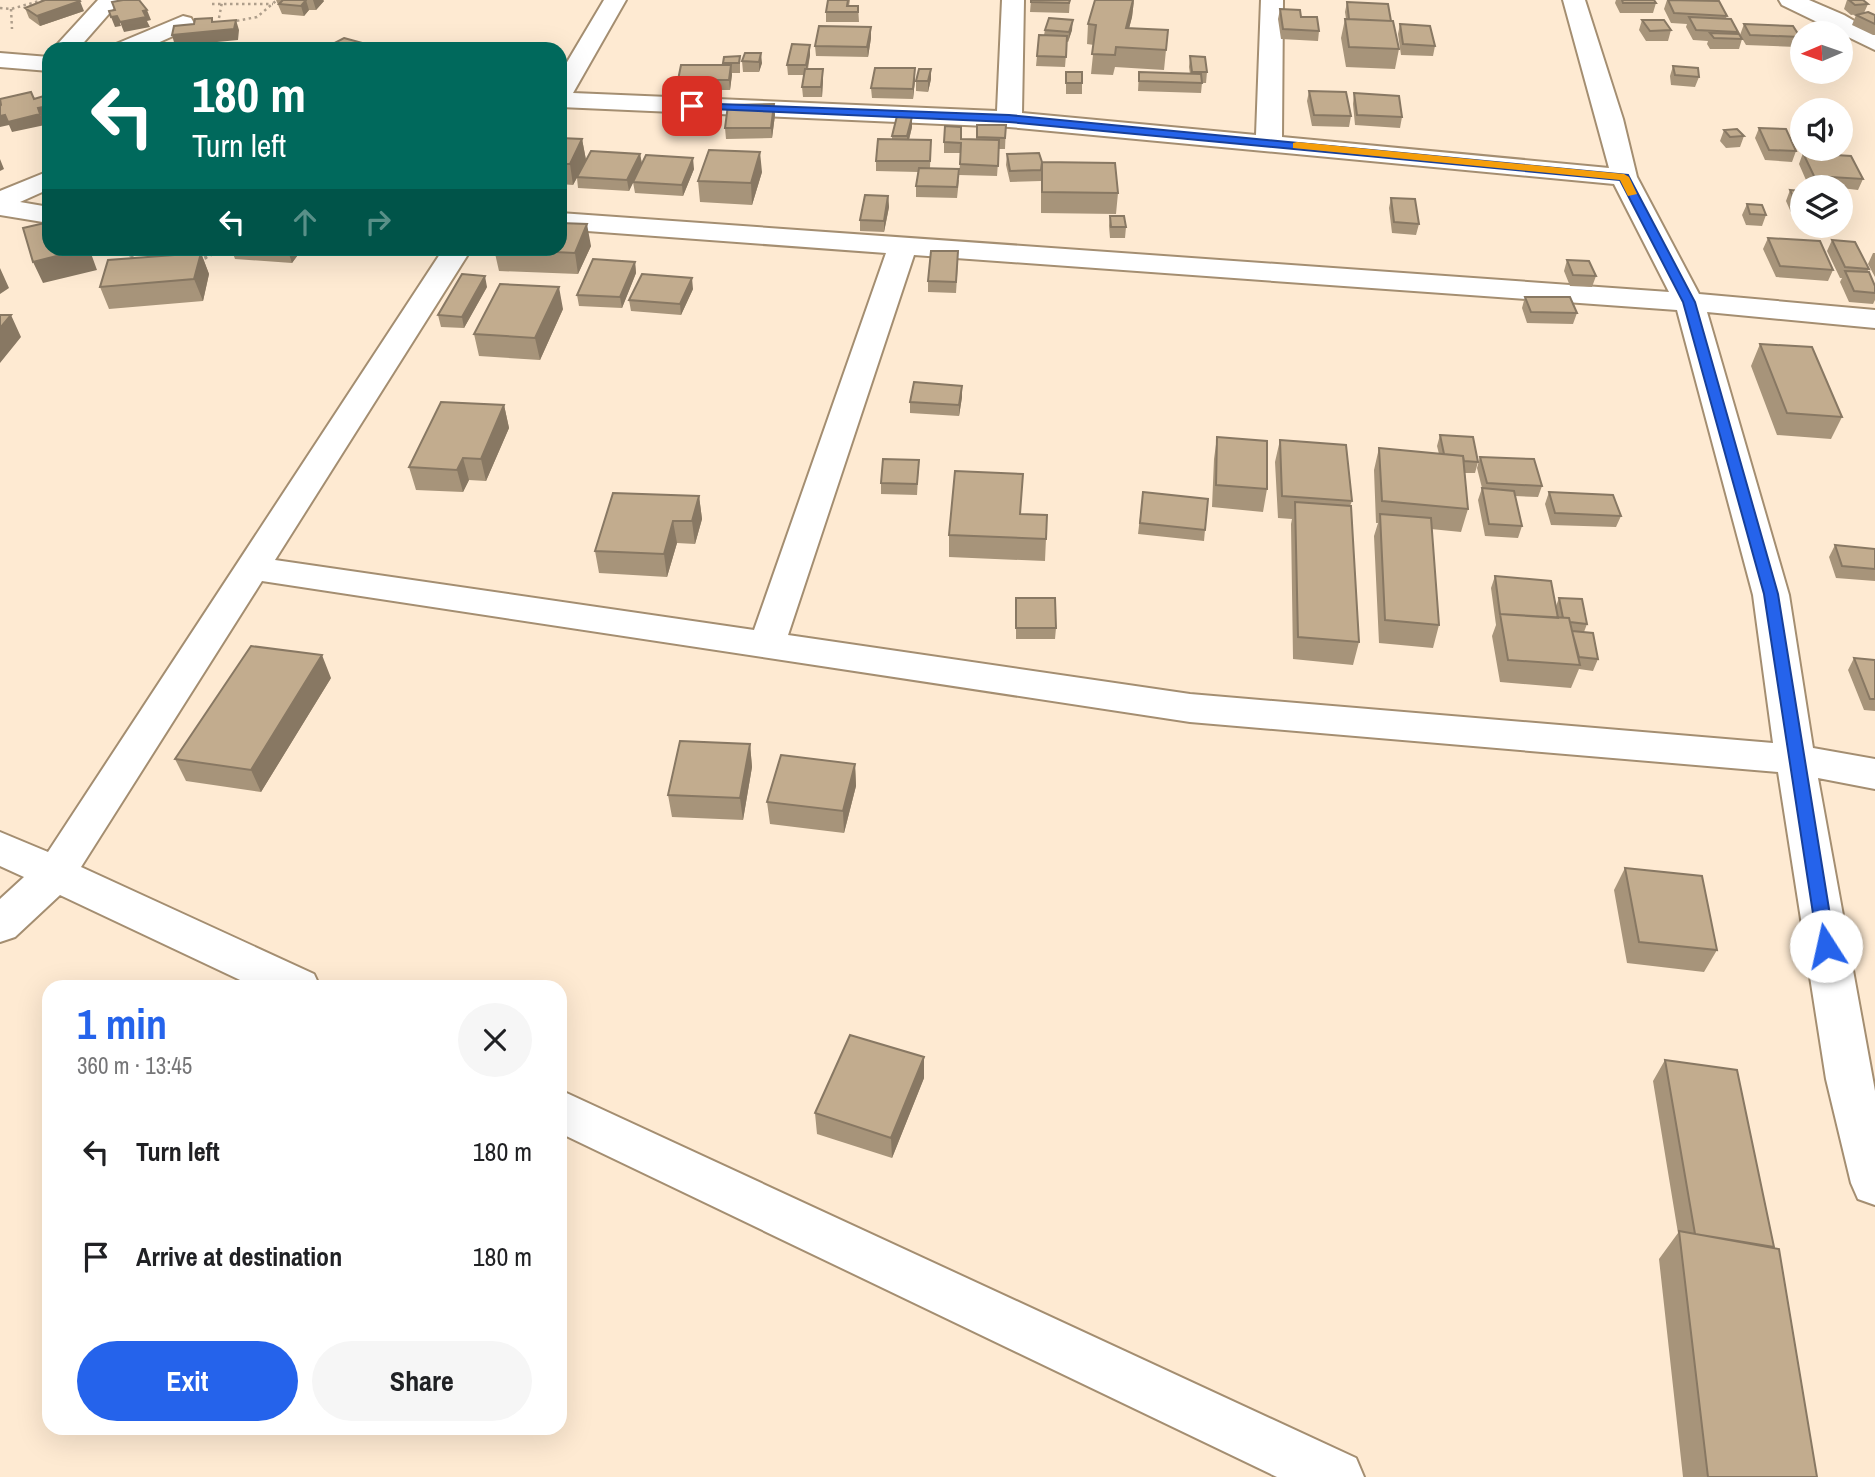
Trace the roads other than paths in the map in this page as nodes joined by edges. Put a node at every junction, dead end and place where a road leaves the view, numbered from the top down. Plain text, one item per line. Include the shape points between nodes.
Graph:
1 (110, 0) edge
2 (615, 0) edge
3 (1013, 0) edge
4 (1272, 0) edge
5 (1574, 0) edge
6 (1790, 0) edge
7 (183, 23) edge
8 (71, 42) edge
9 (140, 42) edge
10 (1875, 43) edge
11 (0, 60) edge
12 (42, 63) edge
13 (567, 83) edge
14 (567, 100) edge
15 (1009, 118) junction
16 (1269, 143) junction
17 (1624, 177) junction
18 (42, 182) edge
19 (0, 201) edge
20 (0, 207) edge
21 (42, 214) edge
22 (567, 222) edge
23 (903, 246) junction
24 (453, 256) edge
25 (1689, 302) junction
26 (1875, 319) edge
27 (252, 568) junction
28 (767, 645) junction
29 (1795, 759) junction
30 (1875, 774) edge
31 (0, 848) edge
32 (56, 873) junction
33 (0, 925) edge
34 (283, 980) edge
35 (567, 1114) edge
36 (1875, 1183) edge
37 (1337, 1477) edge

1 - 8 street
2 - 13 street
3 - 15 street
4 - 16 street
5 - 17 street
6 - 10 street
7 - 9 street
11 - 12 street
14 - 15 street
15 - 16 street
16 - 17 street
17 - 25 street
18 - 19 street
20 - 21 street
22 - 23 street
23 - 25 street
23 - 28 street
24 - 27 street
25 - 26 street
25 - 29 street via 1771,594
27 - 28 street
27 - 32 street
28 - 29 street via 1190,708
29 - 30 street
29 - 36 street via 1849,1079
31 - 32 street
32 - 33 street
32 - 34 street
35 - 37 street

